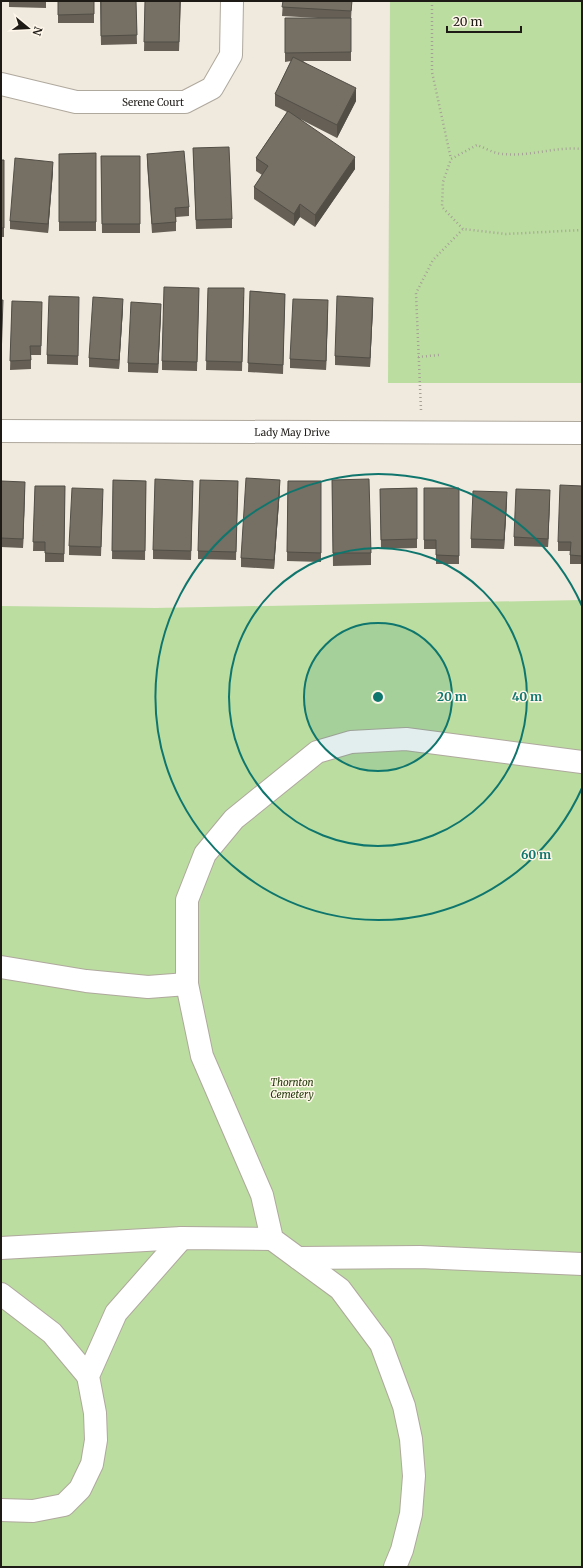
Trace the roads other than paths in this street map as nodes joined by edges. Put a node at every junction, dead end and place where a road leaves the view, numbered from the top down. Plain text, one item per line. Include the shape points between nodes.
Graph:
1 (232, 1) edge
2 (1, 84) edge
3 (1, 431) edge
4 (582, 433) edge
5 (582, 762) edge
6 (1, 967) edge
7 (187, 984) junction
8 (182, 1238) junction
9 (272, 1239) junction
10 (1, 1248) edge
11 (298, 1258) junction
12 (582, 1264) edge
13 (1, 1294) edge
14 (88, 1376) junction
15 (1, 1510) edge
16 (395, 1567) edge

1 - 2 street, Serene Court via 231,55 212,88 185,102 76,102
3 - 4 street, Lady May Drive
5 - 7 street via 406,739 351,742 317,752 234,819 205,854 187,900
6 - 7 street via 102,983 148,987
7 - 9 street via 202,1056 262,1195
8 - 9 street
8 - 10 street
8 - 14 street via 116,1313
9 - 11 street
11 - 12 street via 420,1257
11 - 16 street via 340,1289 381,1344 404,1406 411,1439 414,1476 411,1514
13 - 14 street via 52,1334
14 - 15 street via 95,1413 96,1440 92,1464 80,1489 64,1505 34,1511

